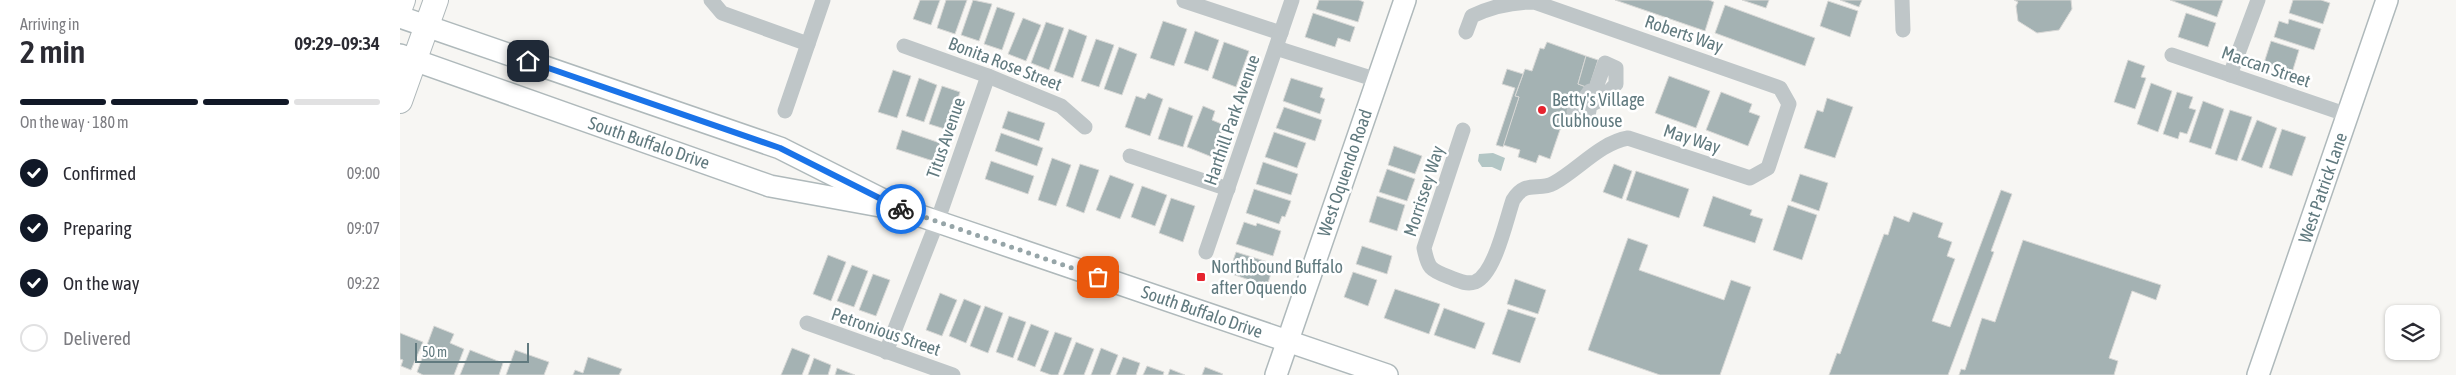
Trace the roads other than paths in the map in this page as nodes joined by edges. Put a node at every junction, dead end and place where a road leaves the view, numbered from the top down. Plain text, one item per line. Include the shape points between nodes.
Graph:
1 (403, 0) edge
2 (436, 0) edge
3 (711, 0) edge
4 (823, 0) edge
5 (1292, 0) edge
6 (1405, 0) edge
7 (1902, 0) edge
8 (2258, 0) edge
9 (2387, 0) edge
10 (1184, 1) edge
11 (400, 8) edge
12 (400, 17) edge
13 (427, 26) junction
14 (1903, 30) dead end
15 (1466, 32) dead end
16 (1279, 40) junction
17 (808, 44) junction
18 (904, 46) dead end
19 (2172, 55) dead end
20 (408, 58) edge
21 (2230, 75) junction
22 (988, 76) junction
23 (1377, 80) junction
24 (400, 101) edge
25 (785, 111) dead end
26 (2348, 116) junction
27 (1086, 127) dead end
28 (1463, 130) dead end
29 (1130, 156) dead end
30 (1760, 173) joint
31 (1228, 189) junction
32 (903, 210) junction
33 (937, 222) junction
34 (1206, 252) dead end
35 (1475, 282) joint
36 (807, 323) dead end
37 (1288, 342) junction
38 (886, 352) junction
39 (953, 375) edge
40 (1276, 375) edge
41 (1387, 375) edge
42 (2258, 375) edge

1 - 11 main road
2 - 13 main road
3 - 17 street via 722,13
4 - 17 street
5 - 16 street, Harthill Park Avenue
6 - 23 main road, West Oquendo Road
7 - 14 street
8 - 21 street
9 - 26 main road, West Patrick Lane
10 - 16 street
12 - 13 main road, South Buffalo Drive
13 - 20 main road
13 - 32 main road, South Buffalo Drive via 780,148
15 - 30 street, Roberts Way via 1472,16 1492,7 1512,2 1534,2 1780,88 1789,104 1768,168
16 - 23 street
16 - 31 street, Harthill Park Avenue
17 - 25 street
18 - 22 street, Bonita Rose Street
19 - 21 street, Maccan Street
20 - 24 main road
20 - 32 main road, South Buffalo Drive via 770,186
21 - 26 street, Maccan Street
22 - 27 street, Bonita Rose Street via 1061,106
22 - 33 street, Titus Avenue
23 - 37 main road, West Oquendo Road
26 - 42 main road, West Patrick Lane
28 - 35 street, Morrissey Way via 1424,248 1428,264 1435,272 1466,283
29 - 31 street
30 - 35 street, May Way via 1750,178 1628,138 1614,140 1552,184 1530,186 1518,192 1489,271
31 - 34 street, Harthill Park Avenue
32 - 33 main road, South Buffalo Drive
33 - 37 main road, South Buffalo Drive
33 - 38 street, Titus Avenue
36 - 38 street, Petronious Street
37 - 40 main road, West Oquendo Road
37 - 41 main road, South Buffalo Drive
38 - 39 street, Petronious Street

